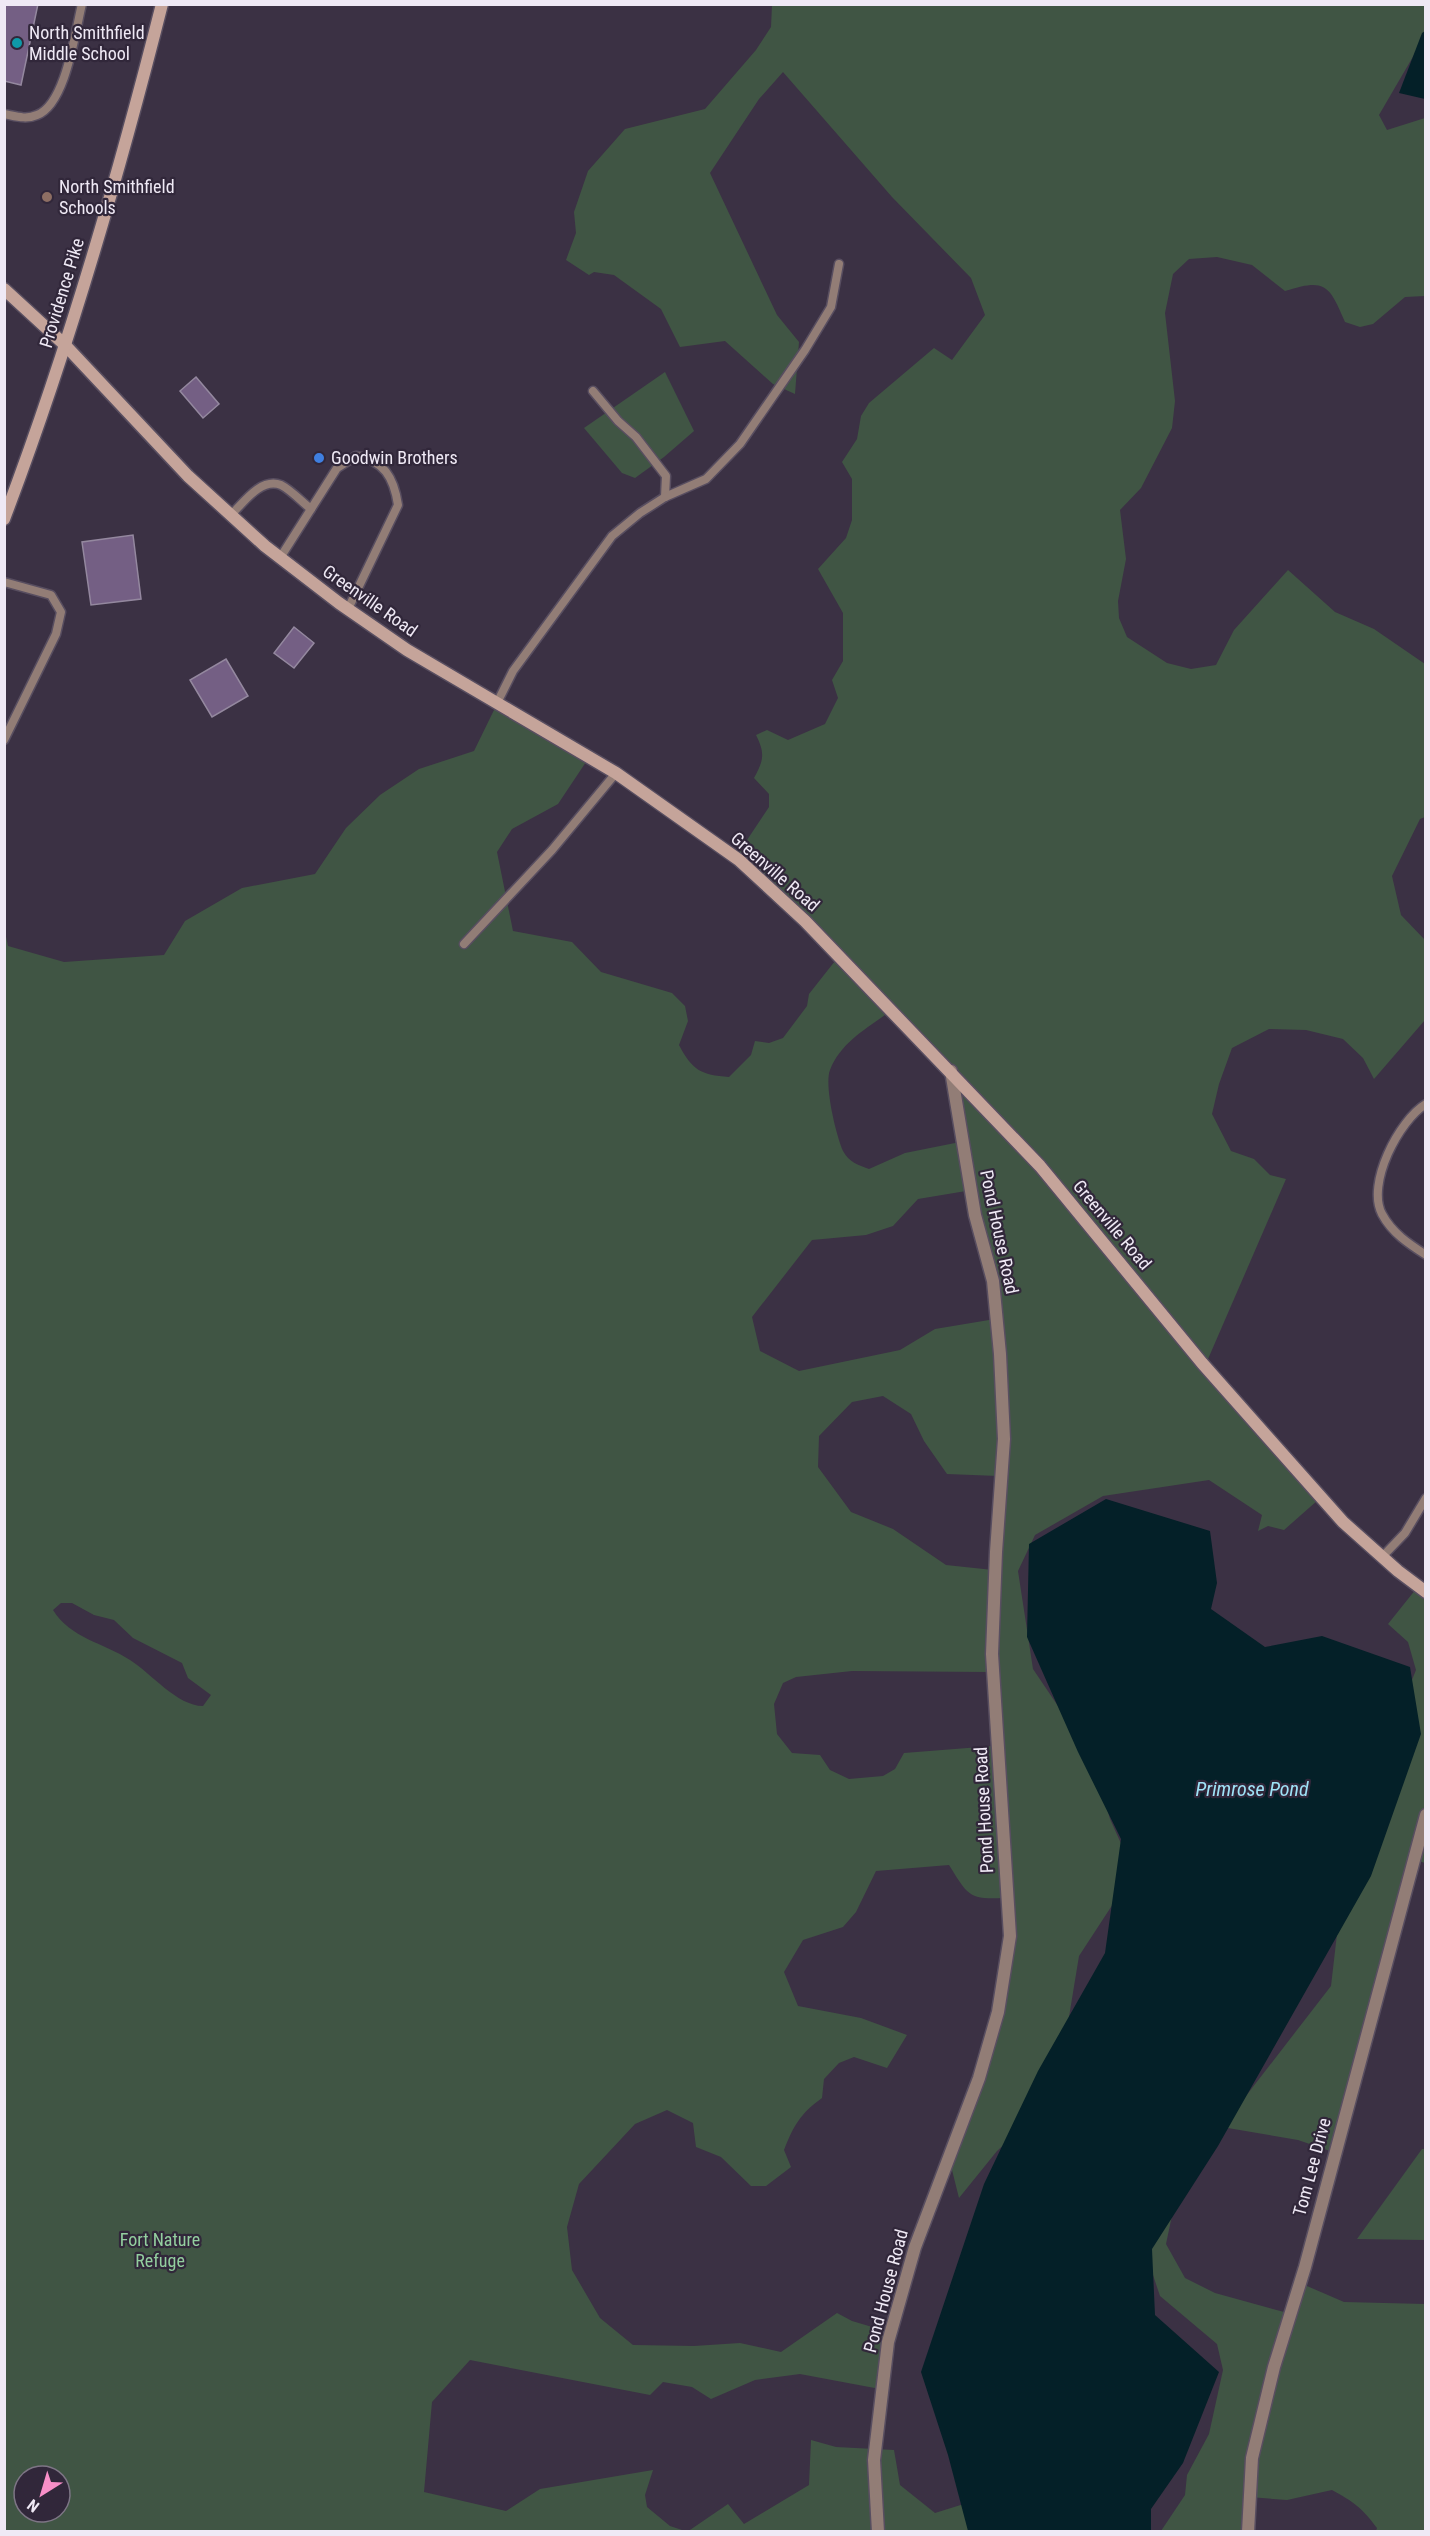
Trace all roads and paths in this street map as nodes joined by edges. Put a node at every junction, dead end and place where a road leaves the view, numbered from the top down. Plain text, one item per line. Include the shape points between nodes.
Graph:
1 (82, 4) edge
2 (162, 4) edge
3 (4, 114) edge
4 (839, 264) dead end
5 (4, 289) edge
6 (65, 345) junction
7 (593, 391) dead end
8 (665, 497) junction
9 (311, 509) junction
10 (231, 515) junction
11 (4, 519) edge
12 (280, 558) junction
13 (4, 582) edge
14 (348, 609) junction
15 (497, 704) junction
16 (4, 740) edge
17 (616, 773) junction
18 (464, 944) dead end
19 (951, 1071) junction
20 (1425, 1104) edge
21 (1425, 1255) edge
22 (1425, 1498) edge
23 (1382, 1557) junction
24 (1425, 1592) edge
25 (1425, 1815) edge
26 (878, 2532) edge
27 (1248, 2532) edge

1 - 3 lane via 59,93 38,115 25,118
2 - 6 main road, Providence Pike
4 - 8 lane via 831,307 740,444 706,479
5 - 6 main road, Greenville Road
6 - 10 main road, Greenville Road via 188,476
6 - 11 main road, Providence Pike
7 - 8 lane via 666,476
8 - 15 lane via 612,536 513,671
9 - 10 lane via 280,485 267,485 254,491
9 - 12 lane
9 - 14 lane via 337,468 356,456 370,458 386,470 396,493 398,505
10 - 12 main road, Greenville Road
12 - 14 main road, Greenville Road
13 - 16 lane via 51,595 62,612 56,634
14 - 15 main road, Greenville Road
15 - 17 main road, Greenville Road
17 - 18 lane via 552,850
17 - 19 main road, Greenville Road via 738,860 805,921
19 - 23 main road, Greenville Road via 1040,1166 1202,1363 1343,1522
19 - 26 street, Pond House Road via 975,1215 993,1281 1000,1353 1004,1439 993,1654 1010,1936 998,2012 978,2078 915,2247 888,2343 874,2460
20 - 21 lane via 1396,1136 1377,1192 1381,1213 1402,1240
22 - 23 lane via 1405,1533
23 - 24 main road, Greenville Road
25 - 27 street, Tom Lee Drive via 1305,2267 1274,2367 1252,2458

